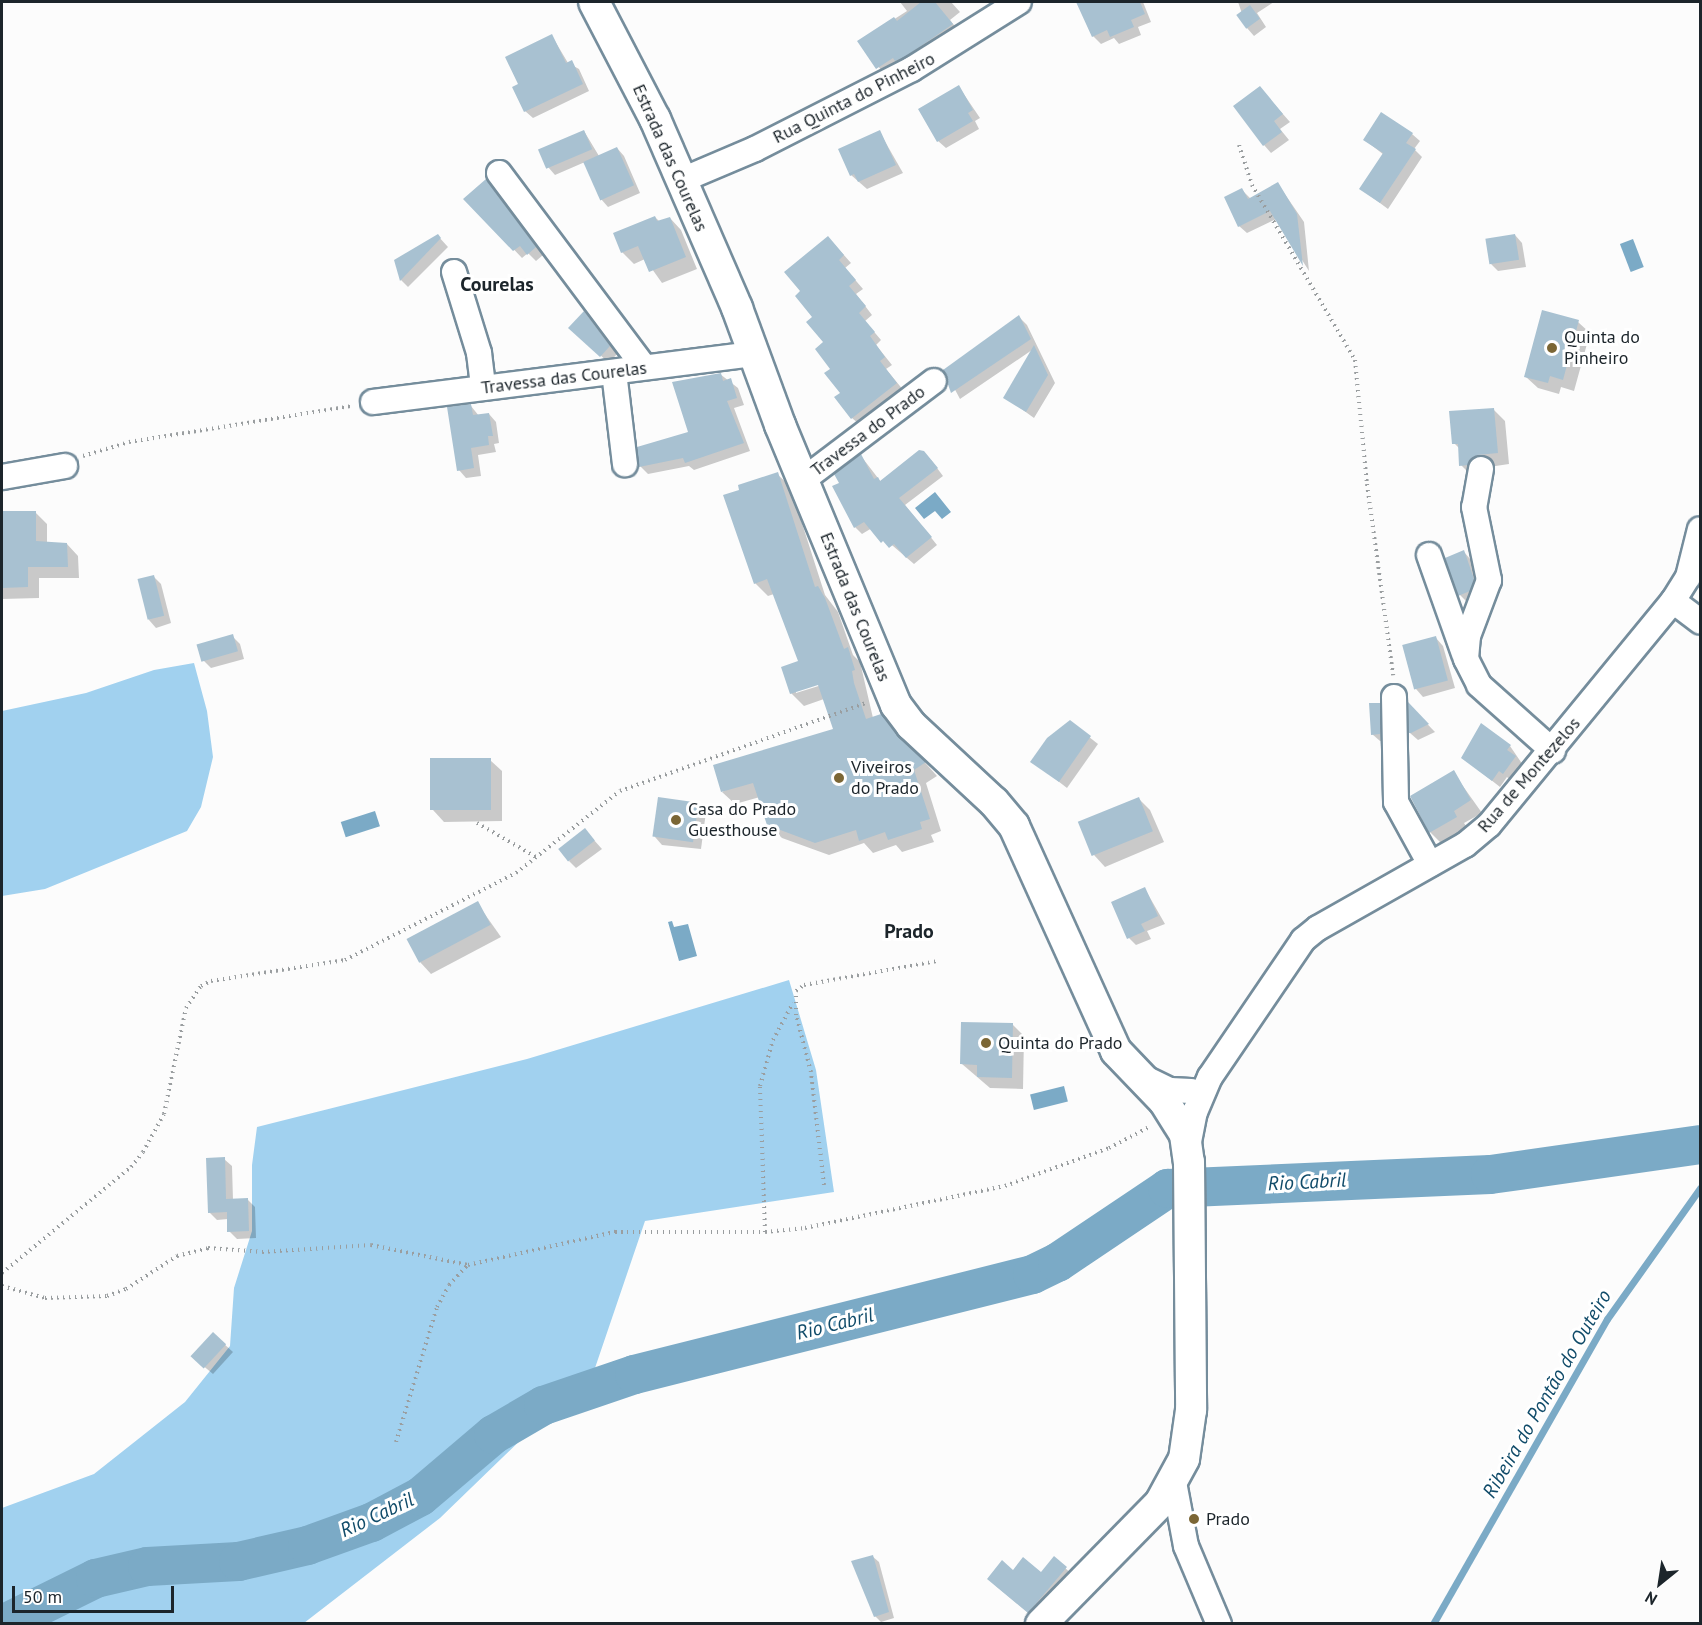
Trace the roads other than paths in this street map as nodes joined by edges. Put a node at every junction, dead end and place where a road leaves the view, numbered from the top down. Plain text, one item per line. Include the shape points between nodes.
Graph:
1 (594, 2) edge
2 (1019, 2) edge
3 (500, 173) dead end
4 (681, 180) junction
5 (454, 272) dead end
6 (755, 354) junction
7 (644, 367) junction
8 (614, 372) junction
9 (934, 381) dead end
10 (483, 388) junction
11 (374, 402) road end
12 (625, 464) dead end
13 (65, 466) road end
14 (1481, 469) dead end
15 (2, 477) edge
16 (803, 480) junction
17 (1701, 529) edge
18 (1429, 555) dead end
19 (1673, 601) junction
20 (1701, 621) edge
21 (1466, 659) junction
22 (1394, 697) road end
23 (1553, 751) junction
24 (1430, 864) junction
25 (1138, 1074) junction
26 (1200, 1089) junction
27 (1173, 1114) junction
28 (1188, 1155) junction
29 (1174, 1482) junction
30 (1041, 1623) edge
31 (1219, 1623) edge

1 - 4 main road, Estrada das Courelas
2 - 4 street, Rua Quinta do Pinheiro via 912,69 755,149
3 - 7 street
4 - 6 main road, Estrada das Courelas
5 - 10 street via 479,352
6 - 7 street, Travessa das Courelas
6 - 16 main road, Estrada das Courelas
7 - 8 street, Travessa das Courelas
8 - 10 street, Travessa das Courelas
8 - 12 street
9 - 16 street, Travessa do Prado
10 - 11 street, Travessa das Courelas
13 - 15 street
14 - 21 street via 1474,507 1489,574 1468,636
16 - 25 main road, Estrada das Courelas via 904,718 994,802 1014,826 1113,1044
17 - 19 street, Rua de Montezelos via 1688,577
18 - 21 street
19 - 20 street
19 - 23 street, Rua de Montezelos
21 - 23 street via 1479,685
22 - 24 street via 1396,802
23 - 24 street, Rua de Montezelos via 1477,835
24 - 26 street, Rua de Montezelos via 1303,940
25 - 26 street via 1170,1090
25 - 27 main road, Estrada das Courelas
26 - 27 street, Rua de Montezelos via 1181,1098
26 - 28 street
27 - 28 main road, Estrada das Courelas
28 - 29 main road via 1191,1424 1184,1459
29 - 30 main road via 1152,1513
29 - 31 street via 1186,1546

